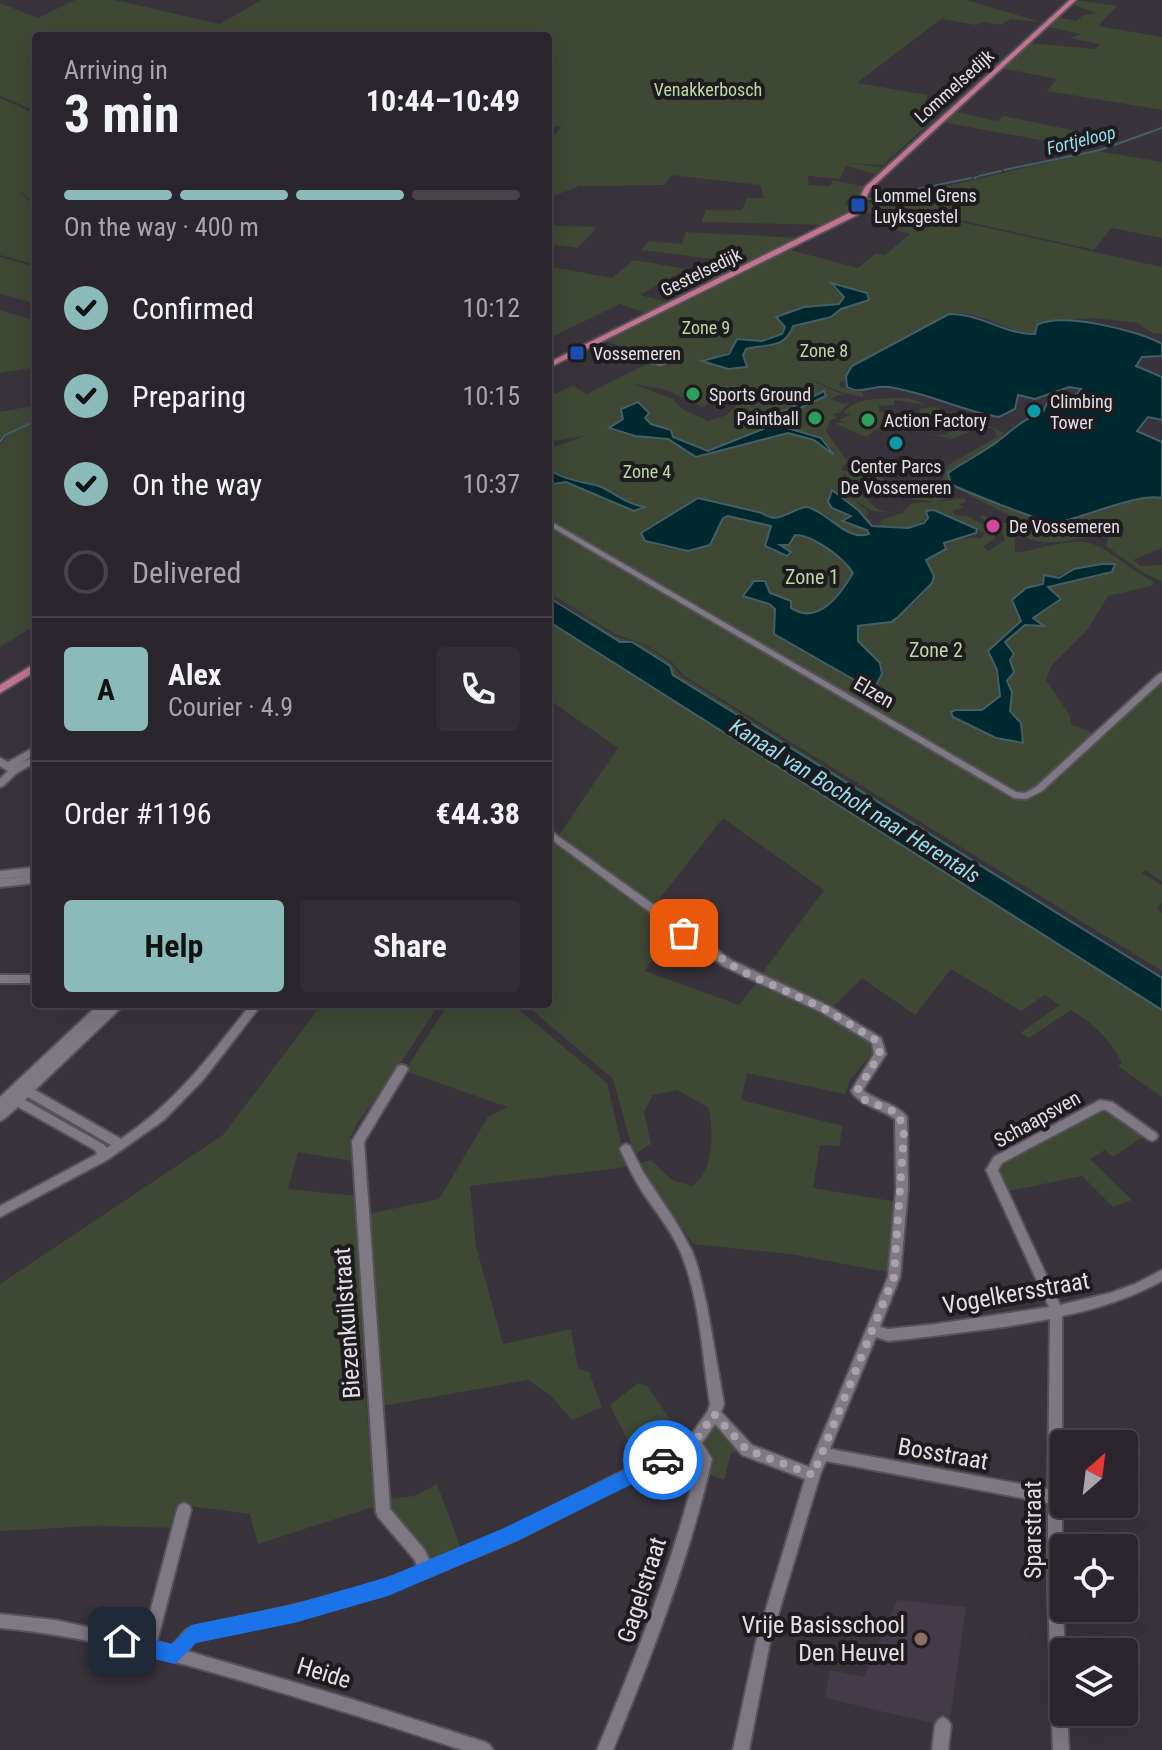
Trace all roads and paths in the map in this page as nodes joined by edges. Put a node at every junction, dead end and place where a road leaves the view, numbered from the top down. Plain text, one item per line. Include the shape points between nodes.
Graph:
1 (1073, 0) edge
2 (862, 200) joint
3 (652, 361) dead end
4 (661, 363) dead end
5 (552, 364) edge
6 (552, 524) edge
7 (32, 669) edge
8 (1162, 676) edge
9 (0, 690) edge
10 (32, 751) edge
11 (32, 759) edge
12 (8, 766) edge
13 (0, 784) edge
14 (552, 835) edge
15 (32, 871) edge
16 (0, 875) edge
17 (32, 879) edge
18 (0, 883) edge
19 (0, 979) edge
20 (32, 979) edge
21 (102, 1008) edge
22 (116, 1008) edge
23 (254, 1008) edge
24 (402, 1069) dead end
25 (28, 1092) junction
26 (16, 1096) junction
27 (0, 1104) edge
28 (0, 1116) edge
29 (1152, 1136) dead end
30 (119, 1144) junction
31 (626, 1149) dead end
32 (104, 1154) junction
33 (0, 1212) edge
34 (1162, 1275) edge
35 (1056, 1309) junction
36 (873, 1330) junction
37 (714, 1414) junction
38 (1055, 1430) edge
39 (694, 1443) junction
40 (823, 1454) junction
41 (813, 1475) junction
42 (1050, 1496) edge
43 (184, 1510) dead end
44 (1055, 1518) edge
45 (427, 1570) junction
46 (0, 1621) edge
47 (148, 1648) junction
48 (175, 1654) junction
49 (943, 1725) dead end
50 (450, 1744) edge
51 (485, 1750) edge
52 (605, 1750) edge
53 (741, 1750) edge
54 (940, 1750) edge
55 (1061, 1750) edge

1 - 2 main road, Lommelsedijk via 867,188
2 - 5 main road, Gestelsedijk via 847,217
3 - 4 street
6 - 8 street, Elzen via 1014,795 1039,789
7 - 9 main road
10 - 12 street
11 - 12 street
12 - 13 street
14 - 36 street via 727,963 877,1041 880,1054 857,1091 865,1100 898,1113 904,1131 897,1263
15 - 16 street
17 - 18 street
19 - 20 street
21 - 26 street
22 - 25 street
23 - 30 street via 195,1083 158,1118
24 - 45 street, Biezenkuilstraat via 358,1141 383,1512
25 - 26 street
25 - 30 street
26 - 27 street
26 - 28 street
26 - 32 street
29 - 35 street, Schaapsven via 1108,1105 1100,1105 993,1166
30 - 32 street
31 - 37 street via 688,1259 717,1404
32 - 33 street
34 - 35 street, Vogelkersstraat via 1134,1291
35 - 36 street, Vogelkersstraat via 924,1331 888,1335
35 - 38 street, Sparstraat
36 - 40 street
37 - 39 street
37 - 41 street via 747,1450
39 - 45 street via 511,1535
39 - 52 street, Gagelstraat via 705,1459 670,1583
40 - 41 street
40 - 42 street, Bosstraat
41 - 53 street via 763,1642
43 - 47 street
44 - 55 street, Sparstraat
45 - 48 street via 358,1596 191,1635
46 - 47 street, Heide via 39,1623
47 - 48 street, Heide
48 - 50 street, Heide via 330,1698
49 - 54 street
50 - 51 street, Heide

